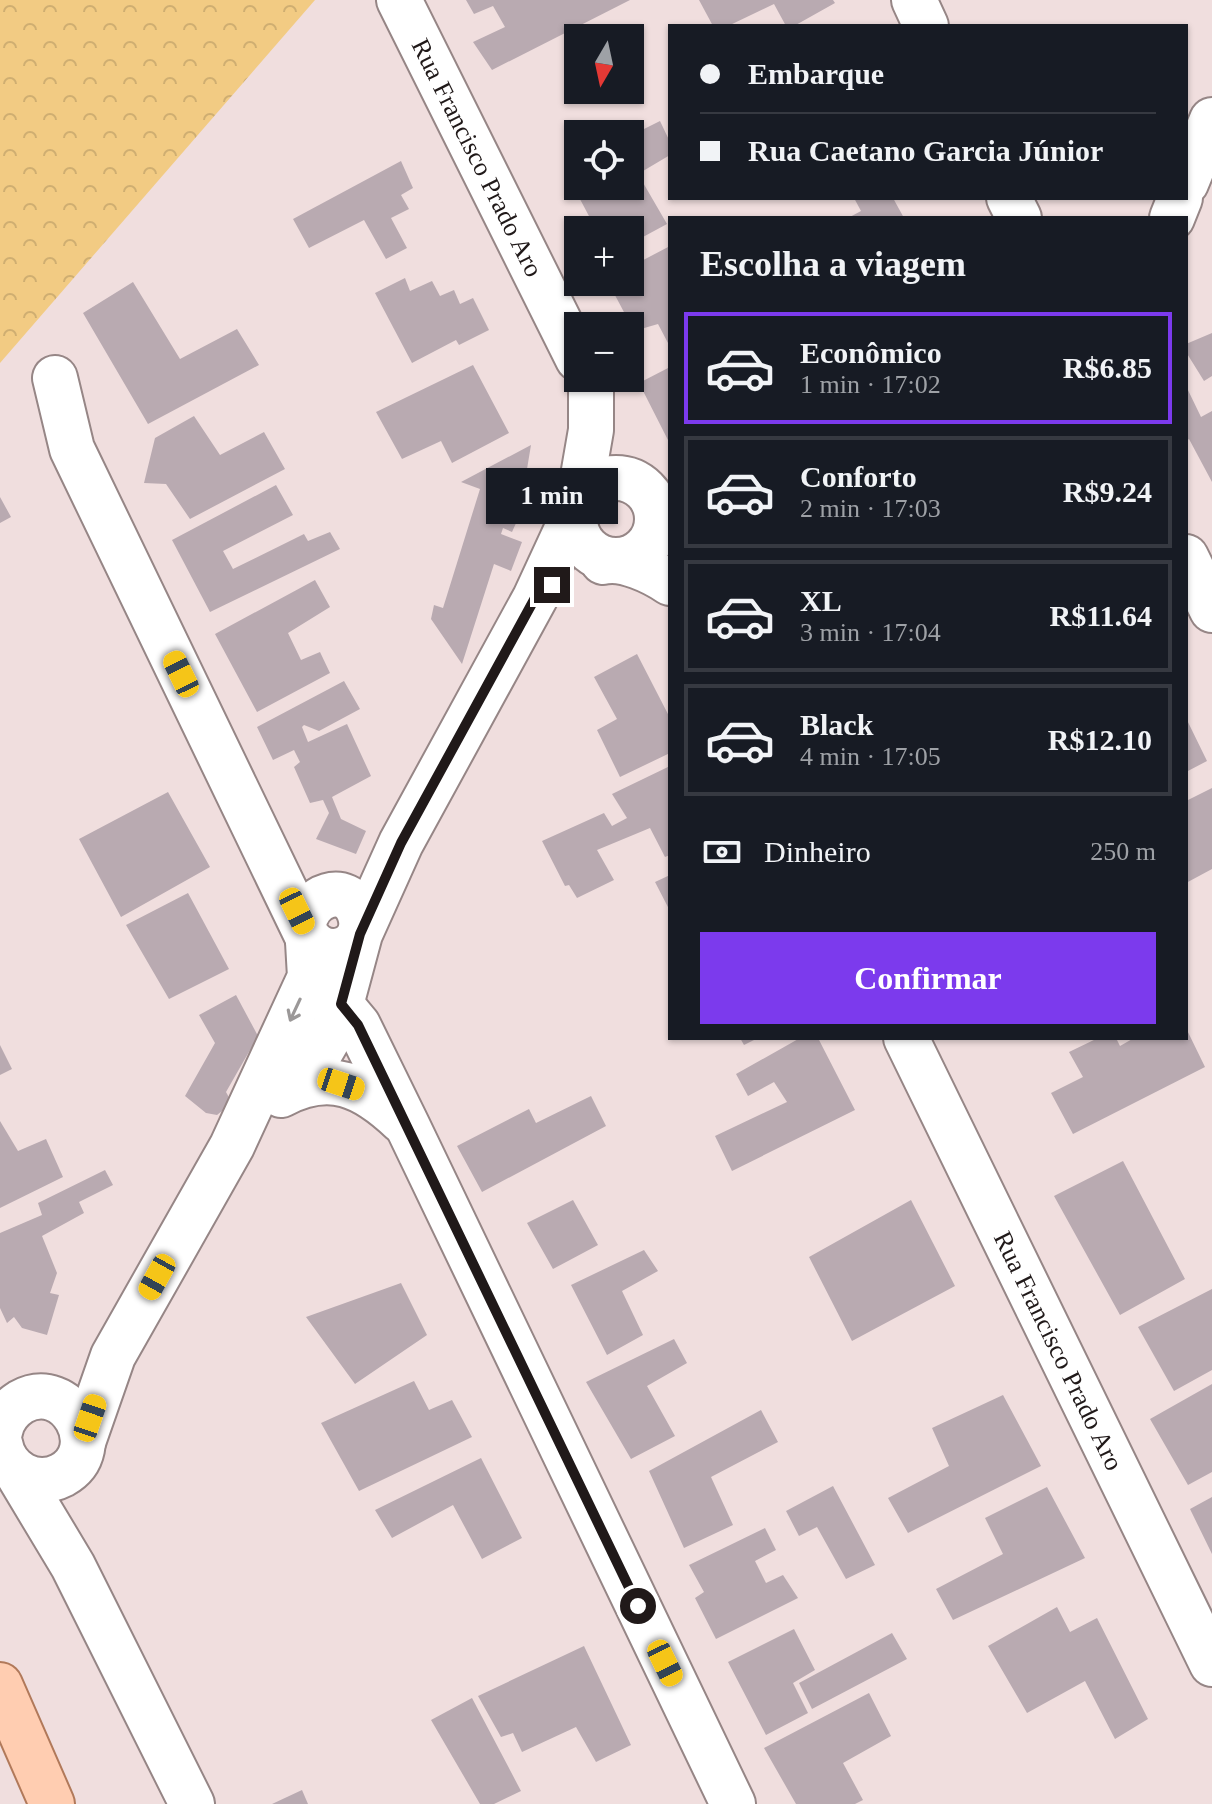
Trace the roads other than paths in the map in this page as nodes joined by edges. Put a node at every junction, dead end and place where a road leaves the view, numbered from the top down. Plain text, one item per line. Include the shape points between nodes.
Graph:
1 (399, 0) edge
2 (914, 0) edge
3 (925, 24) edge
4 (1212, 120) edge
5 (1188, 178) edge
6 (564, 330) edge
7 (55, 378) dead end
8 (588, 392) edge
9 (595, 392) edge
10 (578, 505) junction
11 (657, 516) edge
12 (611, 560) junction
13 (1188, 561) edge
14 (668, 582) edge
15 (535, 598) junction
16 (1212, 610) edge
17 (401, 843) junction
18 (320, 913) junction
19 (360, 934) junction
20 (341, 1004) junction
21 (907, 1040) edge
22 (302, 1084) junction
23 (407, 1125) junction
24 (232, 1146) junction
25 (113, 1356) junction
26 (0, 1384) edge
27 (43, 1396) junction
28 (0, 1432) edge
29 (82, 1448) junction
30 (8, 1457) edge
31 (73, 1566) junction
32 (1212, 1664) edge
33 (0, 1685) edge
34 (0, 1740) edge
35 (46, 1790) edge
36 (192, 1804) edge
37 (733, 1804) edge

1 - 6 street, Rua Francisco Prado Aro
2 - 3 street
4 - 5 street
7 - 18 street via 72,449 263,843
8 - 10 street, Rua Francisco Prado Aro via 591,430
9 - 11 street, Rua Francisco Prado Aro
10 - 11 street via 589,489 621,479 634,482
10 - 12 street via 579,536 592,552
10 - 15 street
11 - 12 street via 646,548 636,556
12 - 14 street
12 - 15 street via 573,572
13 - 16 street
15 - 17 street
17 - 18 street via 361,886
17 - 19 street
18 - 19 street via 320,948 347,948
18 - 20 street via 328,989
18 -> 24 street via 310,977
19 - 20 street
20 - 22 street via 335,1027
20 - 23 street via 358,1025
21 - 32 street, Rua Francisco Prado Aro
22 - 23 street via 328,1082 358,1089
22 - 24 street via 281,1095
23 - 37 street
24 - 25 street
25 - 27 street via 94,1377 60,1395
25 - 29 street
26 - 27 street via 9,1391
27 - 28 street via 17,1404
27 - 29 street via 68,1406 77,1416
29 - 30 street via 64,1474 52,1479 39,1480
29 - 31 street via 69,1531
30 - 31 street
31 - 36 street
33 - 35 main road
34 - 35 main road

